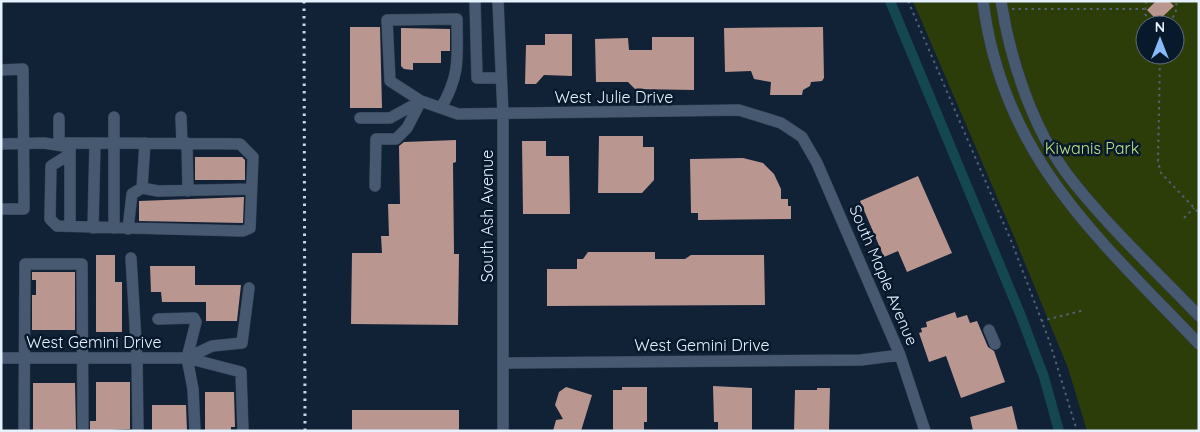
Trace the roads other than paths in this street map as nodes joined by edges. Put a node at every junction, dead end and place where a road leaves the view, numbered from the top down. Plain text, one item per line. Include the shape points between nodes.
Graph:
1 (475, 1) edge
2 (498, 1) edge
3 (983, 1) edge
4 (1005, 5) edge
5 (1, 70) edge
6 (501, 78) junction
7 (421, 101) junction
8 (442, 108) junction
9 (503, 114) junction
10 (114, 117) dead end
11 (181, 117) dead end
12 (59, 118) dead end
13 (360, 118) dead end
14 (802, 137) joint
15 (94, 143) junction
16 (114, 143) junction
17 (145, 143) junction
18 (1, 144) edge
19 (23, 144) junction
20 (184, 144) junction
21 (66, 145) junction
22 (376, 186) dead end
23 (252, 189) junction
24 (137, 191) junction
25 (188, 191) junction
26 (114, 194) junction
27 (1, 209) edge
28 (70, 226) junction
29 (93, 228) junction
30 (114, 228) junction
31 (128, 229) junction
32 (131, 258) dead end
33 (1144, 258) junction
34 (1128, 271) junction
35 (249, 288) dead end
36 (1199, 316) edge
37 (158, 319) dead end
38 (989, 330) dead end
39 (995, 344) dead end
40 (1199, 344) edge
41 (900, 355) junction
42 (1, 358) edge
43 (24, 358) junction
44 (82, 358) junction
45 (137, 358) junction
46 (186, 358) junction
47 (504, 363) junction
48 (24, 431) edge
49 (83, 431) edge
50 (138, 431) edge
51 (195, 431) edge
52 (243, 431) edge
53 (503, 431) edge
54 (925, 431) edge

1 - 6 street via 477,78
2 - 6 street, South Ash Avenue
3 - 34 street via 985,22 1000,78 1024,137 1068,204
4 - 33 street via 1020,82 1051,146 1066,172
5 - 19 street via 23,69
6 - 9 street, South Ash Avenue
7 - 8 street, West Julie Drive
7 - 8 street, West Julie Drive via 390,81 387,20 457,19 457,71
7 - 13 street via 390,118
7 - 22 street via 407,128 396,139 376,139
8 - 9 street, West Julie Drive via 458,114
9 - 14 street, West Julie Drive via 739,110 781,123
9 - 47 street, South Ash Avenue
10 - 16 street
11 - 20 street
12 - 21 street
14 - 41 street, South Maple Avenue via 818,162
15 - 16 street
15 - 21 street
15 - 29 street
16 - 17 street
16 - 26 street
17 - 20 street
17 - 24 street
18 - 19 street
19 - 21 street
19 - 27 street via 24,209
20 - 23 street via 240,144 253,157
20 - 25 street
21 - 28 street
21 - 28 street via 50,166 50,219 57,226
23 - 25 street
23 - 31 street via 250,228 243,231
24 - 25 street
24 - 26 street
24 - 31 street
26 - 30 street
28 - 29 street
29 - 30 street
30 - 31 street
32 - 45 street
33 - 34 street
33 - 36 street
34 - 40 street
35 - 46 street via 242,343 212,346
37 - 46 street via 194,318 195,330
38 - 39 street
41 - 47 street, West Gemini Drive via 861,360
41 - 54 street, South Maple Avenue
42 - 43 street, West Gemini Drive
43 - 44 street, West Gemini Drive
43 - 44 street via 25,264 82,264
43 - 48 street
44 - 45 street, West Gemini Drive
44 - 49 street
45 - 46 street, West Gemini Drive
45 - 50 street
46 - 51 street via 193,389
46 - 52 street via 241,372
47 - 53 street, South Ash Avenue

